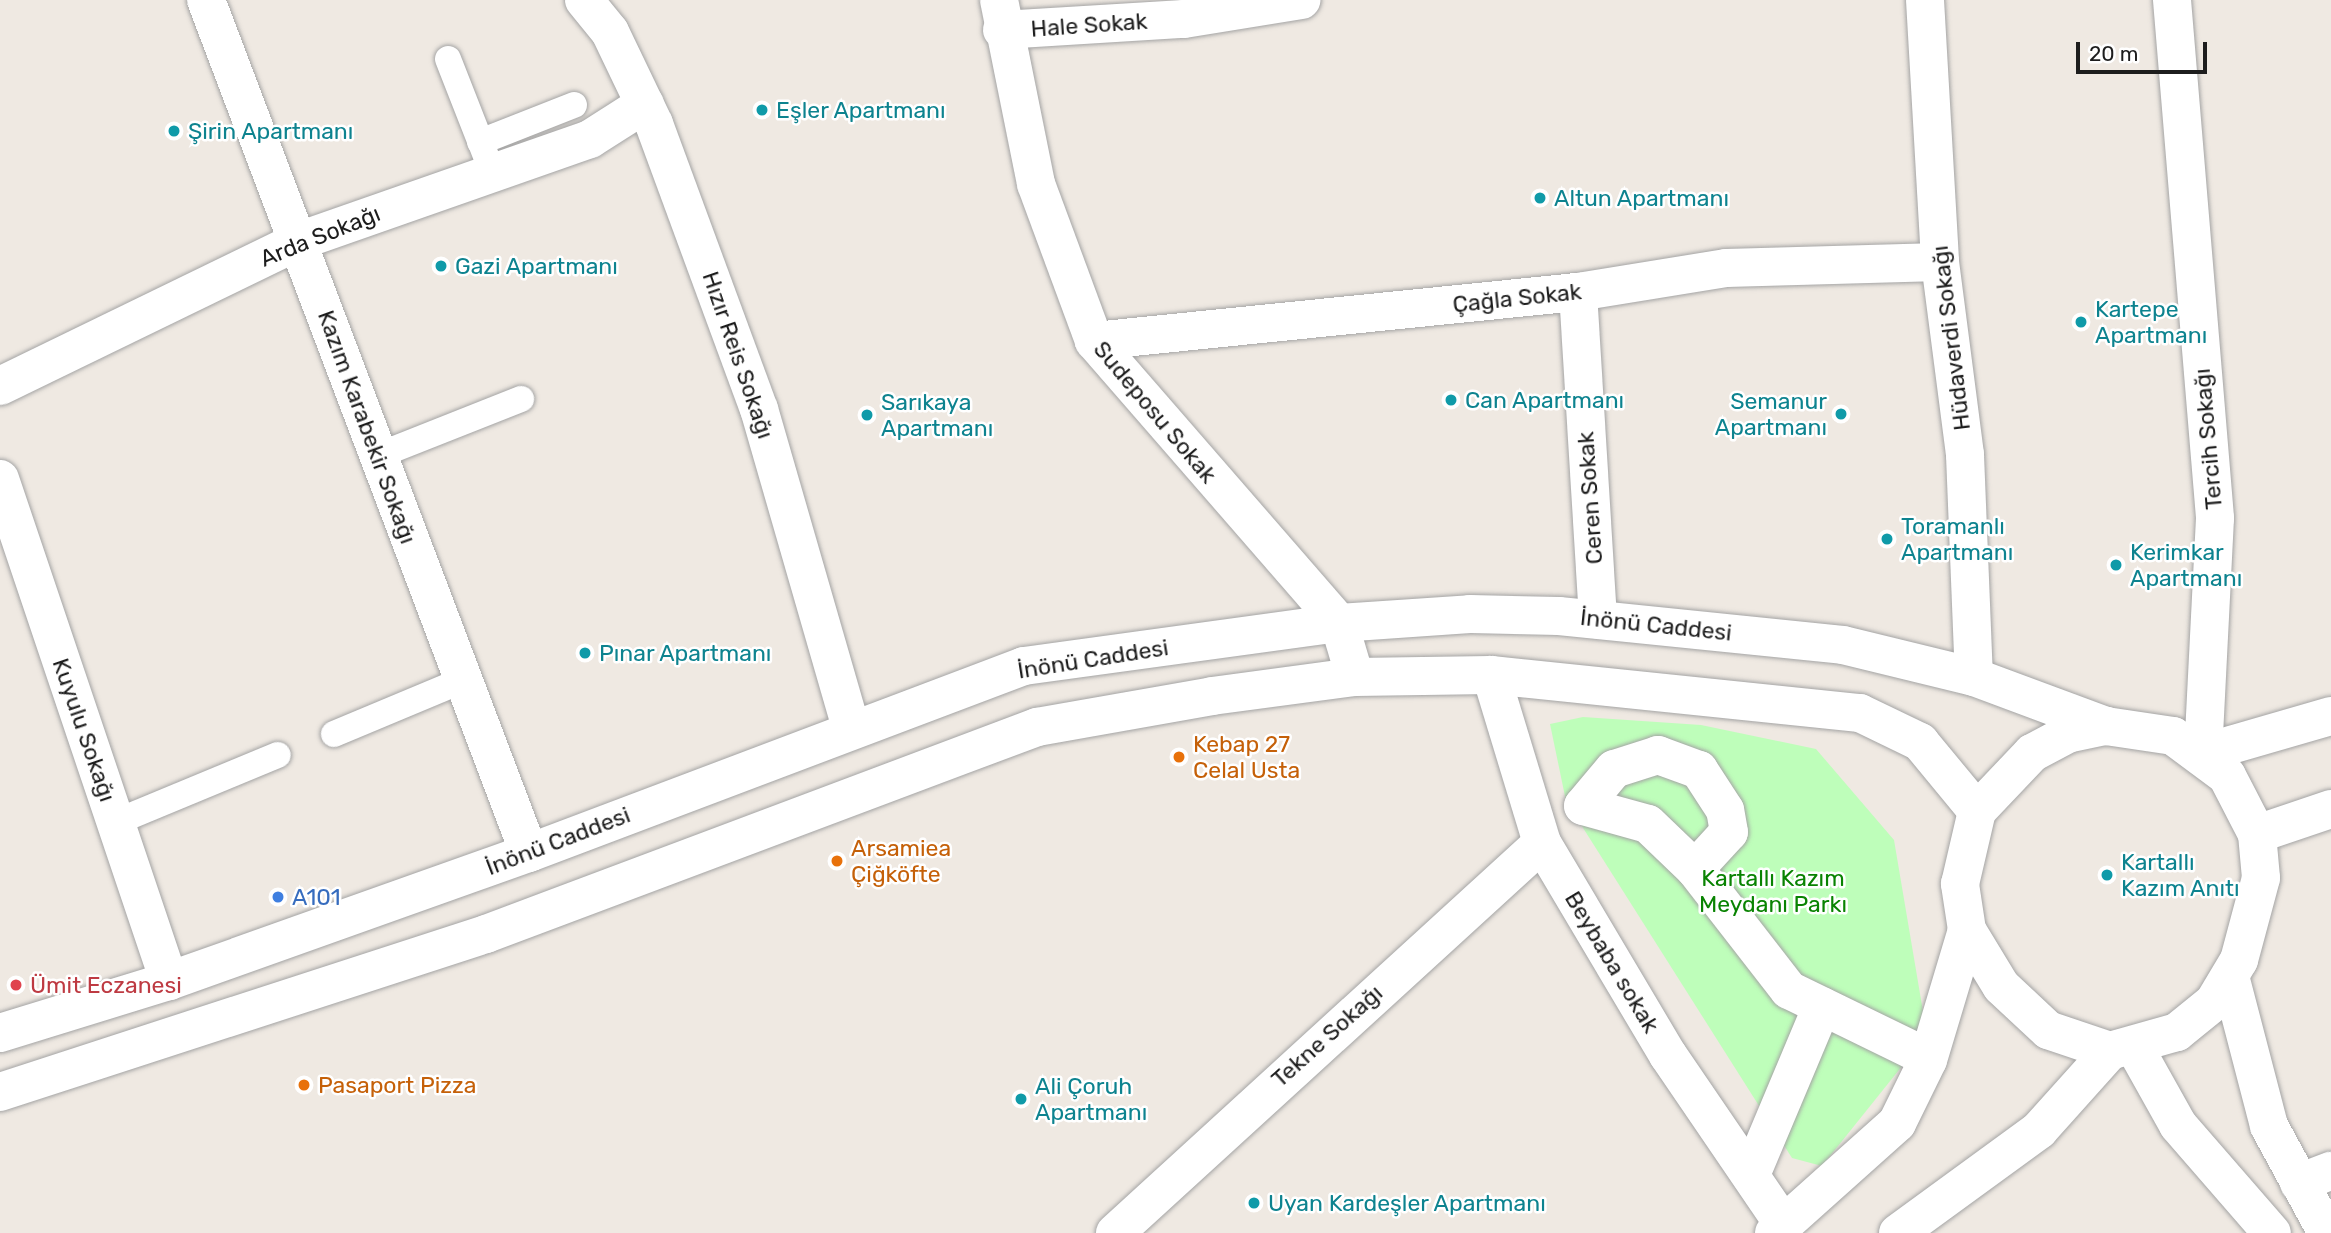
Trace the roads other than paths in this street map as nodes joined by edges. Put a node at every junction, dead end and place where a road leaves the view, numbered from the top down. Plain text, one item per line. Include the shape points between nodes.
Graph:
1 (206, 0) edge
2 (583, 0) edge
3 (1301, 0) edge
4 (1925, 0) edge
5 (2172, 0) edge
6 (1000, 15) edge
7 (448, 59) dead end
8 (645, 104) junction
9 (574, 105) dead end
10 (486, 157) junction
11 (299, 241) junction
12 (1940, 262) junction
13 (1578, 292) junction
14 (1094, 341) junction
15 (0, 386) edge
16 (521, 399) dead end
17 (377, 456) junction
18 (4, 506) edge
19 (1598, 619) junction
20 (1339, 623) junction
21 (1491, 675) junction
22 (1355, 677) junction
23 (1974, 677) junction
24 (461, 681) junction
25 (2331, 716) edge
26 (2106, 726) junction
27 (851, 728) junction
28 (334, 734) dead end
29 (2203, 753) junction
30 (278, 755) dead end
31 (2331, 809) edge
32 (1977, 811) junction
33 (116, 822) junction
34 (2257, 834) junction
35 (1542, 843) junction
36 (529, 853) junction
37 (1695, 869) dead end
38 (1968, 930) junction
39 (2230, 976) junction
40 (169, 981) junction
41 (1822, 1006) junction
42 (0, 1033) edge
43 (2123, 1049) junction
44 (1914, 1051) dead end
45 (0, 1092) edge
46 (1751, 1175) junction
47 (2315, 1177) edge
48 (1779, 1229) edge
49 (2259, 1229) edge
50 (1115, 1233) edge
51 (1898, 1233) edge
52 (2327, 1233) edge

1 - 11 street, Kazım Karabekir Sokağı
2 - 8 street, Hızır Reis Sokağı via 610,32
3 - 6 street, Hale Sokak via 1184,19
4 - 12 street, Hüdaverdi Sokağı
5 - 29 street, Tercih Sokağı via 2215,518
6 - 14 street, Sudeposu Sokak via 1036,184
7 - 10 lane
8 - 10 street, Arda Sokağı via 590,139
8 - 27 street, Hızır Reis Sokağı via 759,410
9 - 10 lane
10 - 11 street, Arda Sokağı
11 - 15 street, Arda Sokağı
11 - 17 street, Kazım Karabekir Sokağı
12 - 13 street, Çağla Sokak via 1726,268
12 - 23 street, Hüdaverdi Sokağı via 1965,455
13 - 14 street, Çağla Sokak
13 - 19 street, Ceren Sokak
14 - 20 street, Sudeposu Sokak
16 - 17 lane
17 - 24 street, Kazım Karabekir Sokağı
18 - 33 street, Kuyulu Sokağı
19 - 20 street, İnönü Caddesi via 1470,614
19 - 23 street, İnönü Caddesi via 1843,645
20 - 22 street
20 - 27 street, İnönü Caddesi via 1024,666
21 - 22 street
21 - 32 street via 1860,713 1920,742
21 - 35 street, Beybaba sokak
22 - 45 street via 1037,727 486,934
23 - 26 street, İnönü Caddesi
24 - 28 lane
24 - 36 street, Kazım Karabekir Sokağı
25 - 29 street
26 - 29 street, İnönü Caddesi via 2173,736
26 - 32 street, İnönü Caddesi via 2067,734 2032,753
27 - 36 street, İnönü Caddesi
29 - 34 street, İnönü Caddesi via 2245,803
30 - 33 lane
31 - 34 street
32 - 38 street via 1960,884
33 - 40 street, Kuyulu Sokağı
34 - 39 street, İnönü Caddesi via 2261,878
35 - 46 street, Beybaba sokak via 1668,1055
35 - 50 street, Tekne Sokağı
36 - 40 street, İnönü Caddesi
37 - 41 street via 1790,990
38 - 43 street via 2001,986 2048,1031
38 - 48 street via 1928,1060 1897,1123
39 - 43 street, İnönü Caddesi via 2214,1002 2177,1032
39 - 47 street via 2269,1126
40 - 42 street, İnönü Caddesi
41 - 44 street
41 - 46 street
43 - 49 street
43 - 51 street via 2039,1130
46 - 48 street, Beybaba sokak
47 - 52 street

